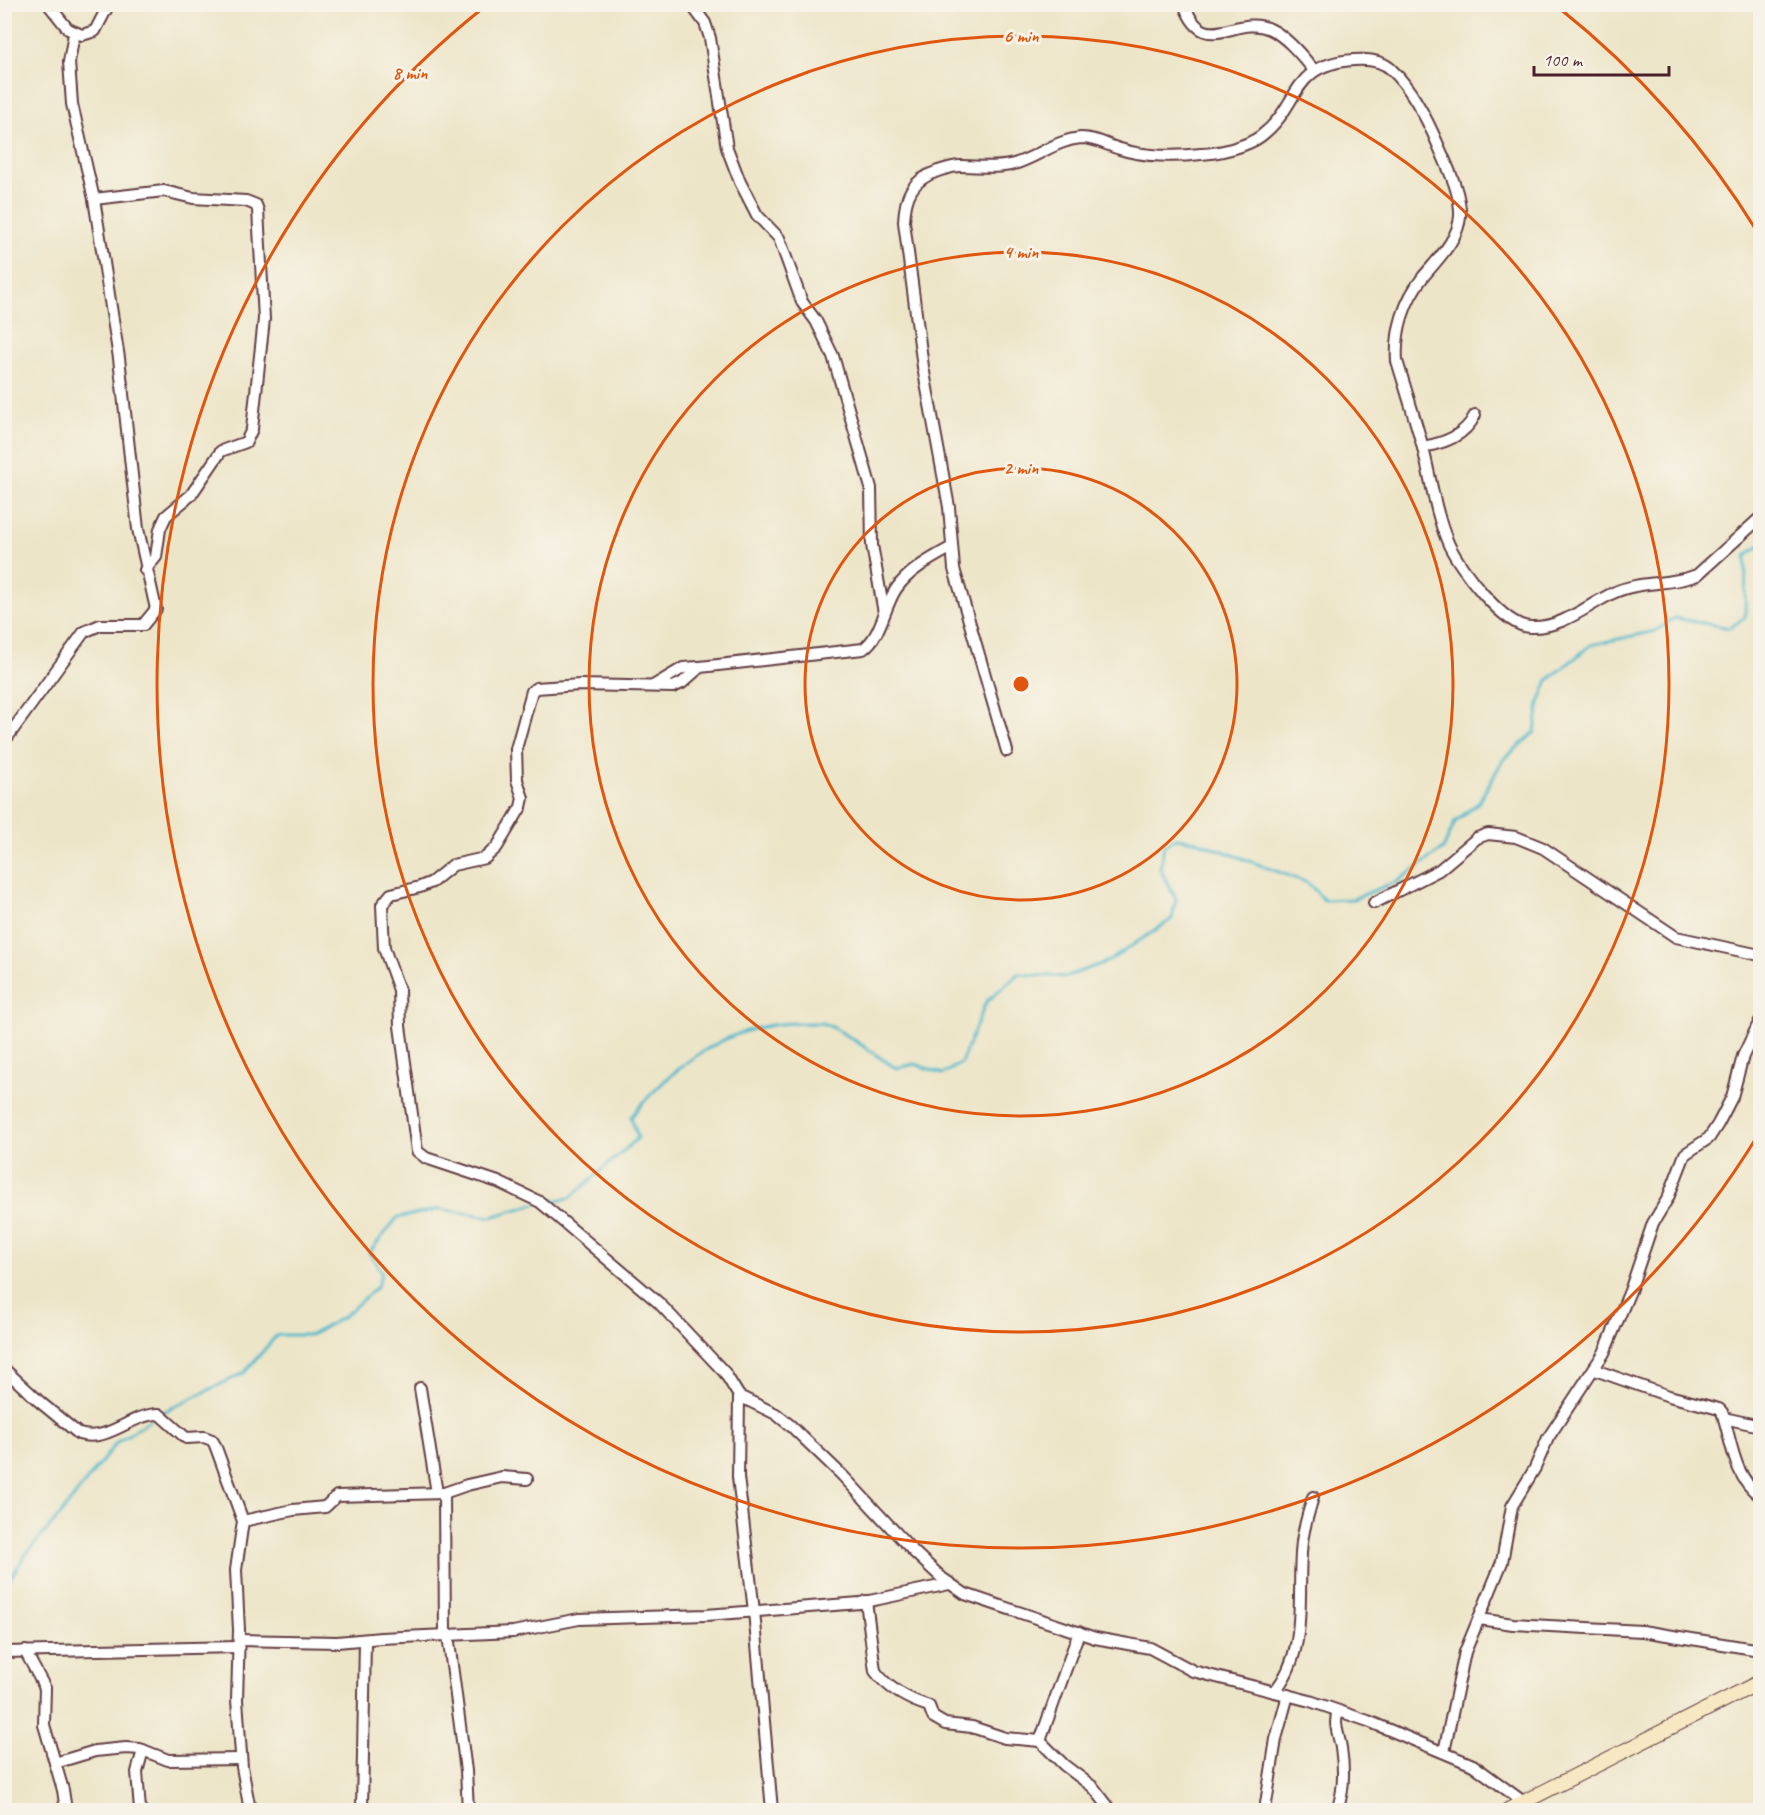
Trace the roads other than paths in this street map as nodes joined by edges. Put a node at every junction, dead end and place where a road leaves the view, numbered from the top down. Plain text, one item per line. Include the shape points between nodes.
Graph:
1 (48, 4) edge
2 (109, 4) edge
3 (691, 4) edge
4 (1184, 4) edge
5 (74, 34) junction
6 (1314, 70) junction
7 (94, 199) junction
8 (1475, 416) dead end
9 (1423, 447) junction
10 (1761, 518) edge
11 (951, 547) junction
12 (145, 570) junction
13 (884, 613) junction
14 (4, 742) edge
15 (1007, 751) dead end
16 (1374, 903) dead end
17 (1761, 955) edge
18 (1761, 1021) edge
19 (4, 1369) edge
20 (1595, 1370) junction
21 (420, 1388) dead end
22 (739, 1396) junction
23 (1724, 1418) junction
24 (1761, 1426) edge
25 (527, 1479) dead end
26 (441, 1493) junction
27 (1761, 1496) edge
28 (1313, 1497) dead end
29 (243, 1521) junction
30 (949, 1584) junction
31 (866, 1601) junction
32 (754, 1611) junction
33 (1479, 1619) junction
34 (1079, 1632) junction
35 (446, 1635) junction
36 (365, 1640) junction
37 (238, 1644) junction
38 (1761, 1650) edge
39 (4, 1652) edge
40 (25, 1652) junction
41 (1761, 1682) edge
42 (1274, 1692) junction
43 (1288, 1695) junction
44 (1338, 1711) junction
45 (1040, 1741) junction
46 (143, 1750) junction
47 (1444, 1752) junction
48 (241, 1759) junction
49 (55, 1763) junction
50 (1525, 1803) junction
51 (66, 1810) edge
52 (140, 1810) edge
53 (250, 1810) edge
54 (362, 1810) edge
55 (468, 1810) edge
56 (772, 1810) edge
57 (1111, 1810) edge
58 (1265, 1810) edge
59 (1337, 1810) edge
60 (1509, 1810) edge

1 - 5 street
2 - 5 street via 95,31
3 - 13 street via 710,38 727,148 740,182 757,215 780,238 802,302 833,356 871,488 872,545
4 - 6 street via 1193,22 1204,32 1214,34 1253,26 1269,29
5 - 7 street via 69,80
6 - 9 street via 1339,62 1365,60 1391,69 1430,127 1460,202 1458,228 1422,278 1396,338 1397,361
6 - 11 street via 1274,124 1261,137 1241,146 1202,154 1170,154 1120,149 1101,140 1082,138 1061,142 1014,164 956,166 923,176 909,190 904,222 922,367 949,507
7 - 12 street via 119,358
7 - 12 street via 164,191 193,198 246,201 258,210 264,319 252,429 246,442 221,451 191,495 166,516 156,557
8 - 9 street via 1447,442
9 - 10 street via 1449,545 1488,600 1508,618 1528,627 1542,626 1585,610 1614,592 1697,575
11 - 13 street via 907,576
11 - 15 street via 954,570
12 - 14 street via 155,602 152,616 144,625 99,625 84,633
13 - 22 street via 873,638 863,649 700,667 678,686 542,687 531,691 516,749 517,780 523,798 497,847 485,858 453,865 432,882 386,897 382,905 384,948 399,990 400,1026 417,1151 426,1158 506,1185 540,1202 659,1303 725,1373
16 - 17 street via 1440,870 1477,838 1488,834 1516,837 1543,849 1676,937
18 - 20 street via 1743,1056 1732,1097 1718,1124 1709,1138 1682,1160
19 - 29 street via 79,1434 111,1433 144,1414 159,1414 186,1438 212,1440
20 - 23 street via 1719,1409
20 - 33 street via 1548,1438 1531,1477 1512,1506 1502,1562
21 - 26 street
22 - 30 street via 791,1426
22 - 32 street via 738,1477
23 - 24 street
23 - 27 street via 1740,1474 1750,1489
25 - 26 street via 502,1477
26 - 29 street via 337,1496 325,1507
26 - 35 street
28 - 42 street via 1302,1543 1294,1659
29 - 37 street via 236,1570
30 - 31 street
30 - 34 street via 965,1594
31 - 32 street
31 - 45 street via 879,1677 912,1701 929,1706 940,1723 972,1726 1005,1738
32 - 35 street via 579,1620 513,1632
32 - 56 street
33 - 38 street via 1642,1630
33 - 47 street via 1465,1652
34 - 42 street via 1137,1644 1193,1671
34 - 45 street
35 - 36 street
35 - 55 street
36 - 37 street
36 - 54 street
37 - 40 street
37 - 48 street
39 - 40 street
40 - 49 street via 45,1688 44,1725
41 - 50 street
42 - 43 street
43 - 44 street
43 - 58 street via 1276,1739
44 - 47 street
44 - 59 street via 1335,1722 1342,1756 1342,1787
45 - 57 street via 1064,1766 1093,1787
46 - 48 street via 168,1760
46 - 49 street via 114,1748
46 - 52 street via 137,1772
47 - 50 street via 1493,1778
48 - 53 street
49 - 51 street
50 - 60 street

